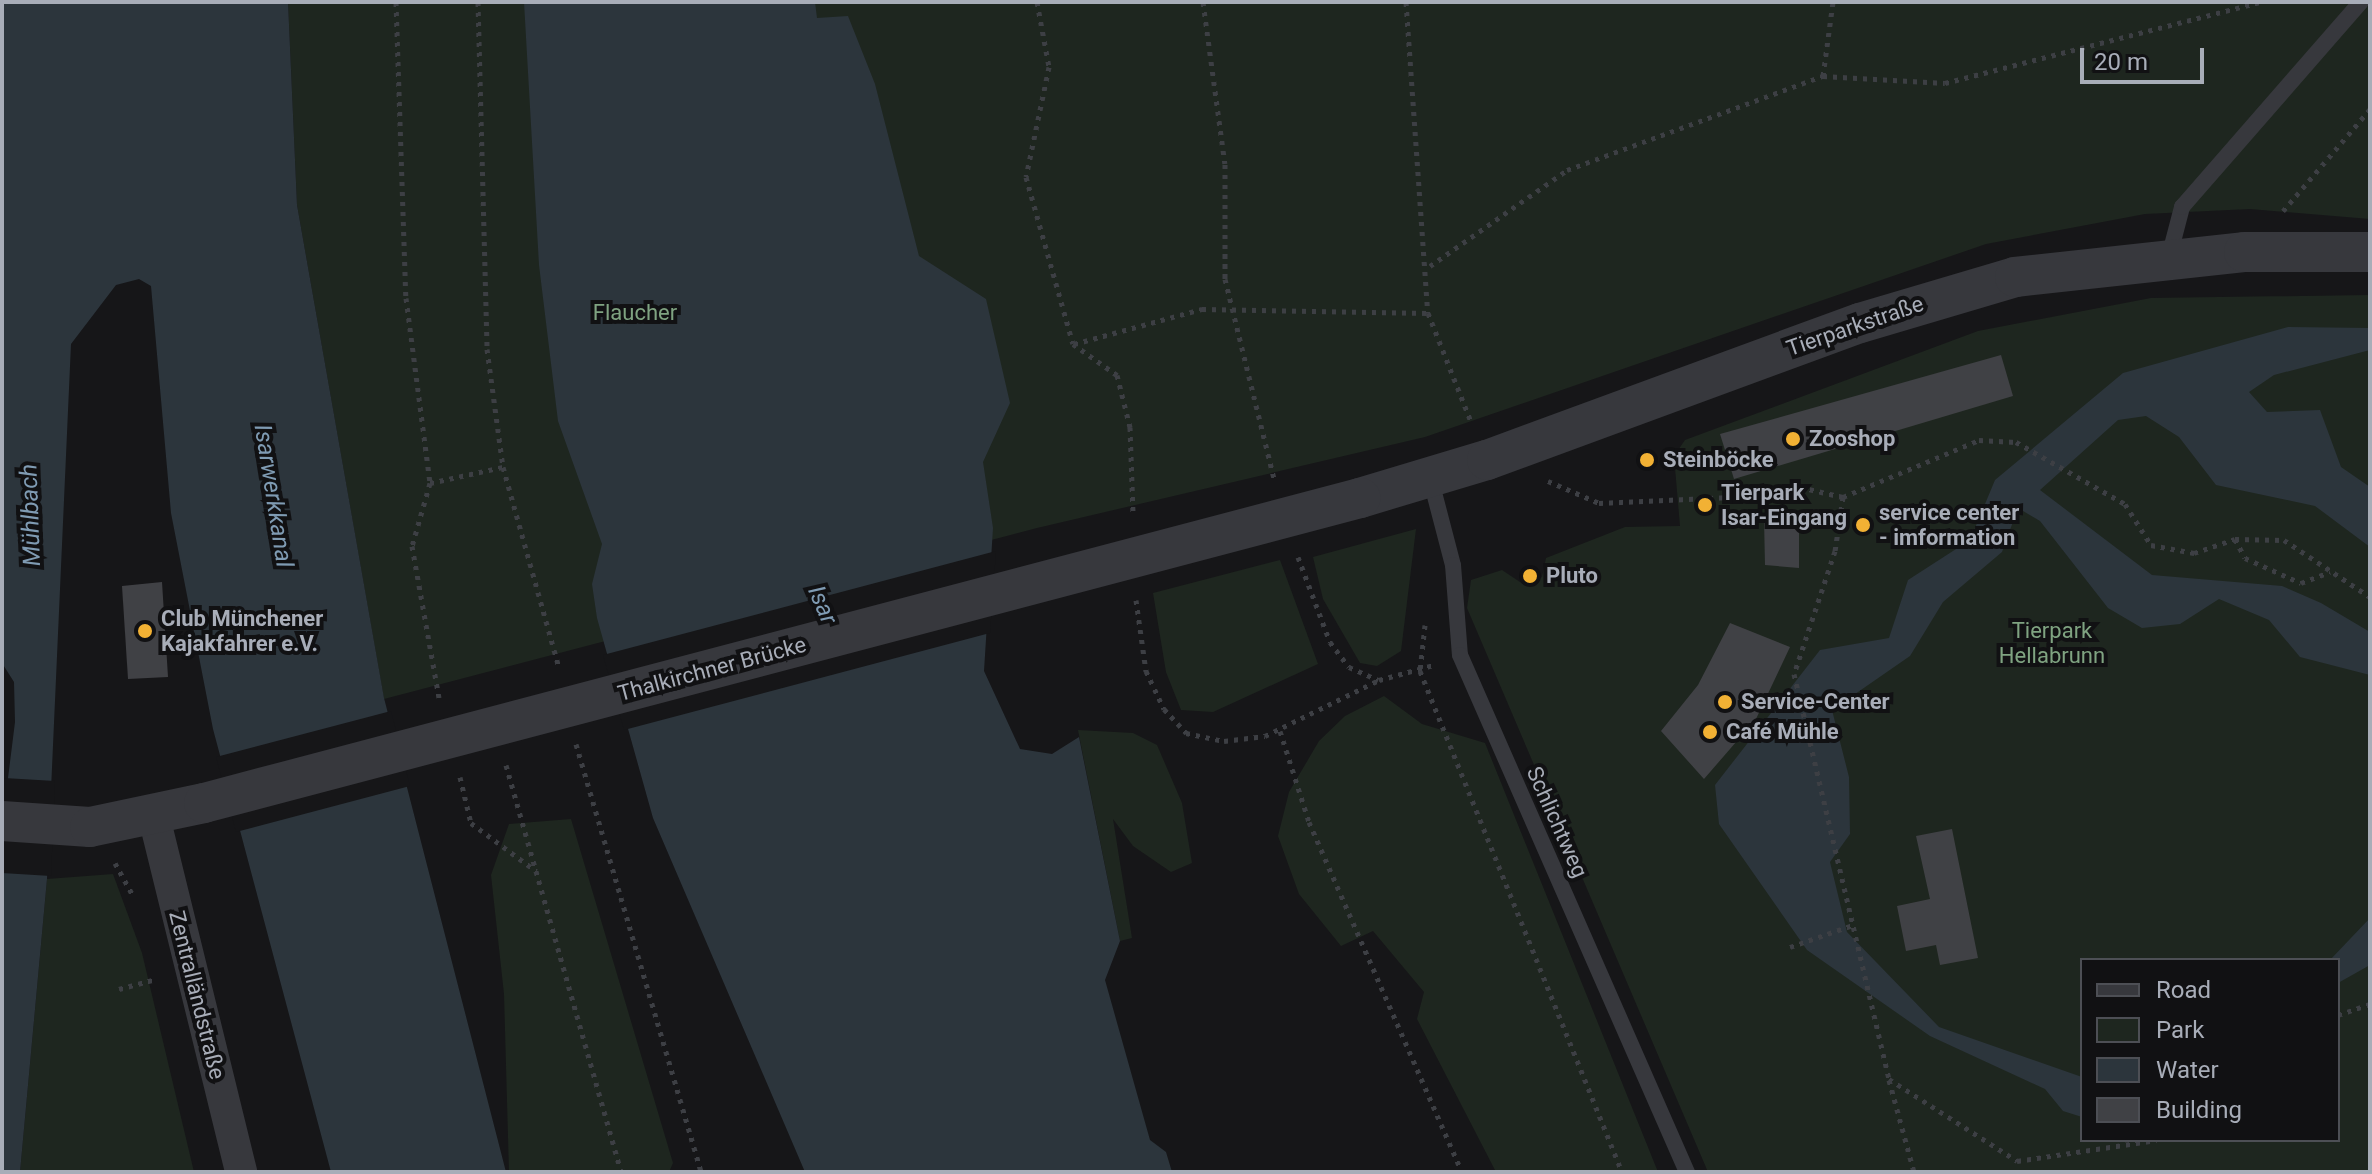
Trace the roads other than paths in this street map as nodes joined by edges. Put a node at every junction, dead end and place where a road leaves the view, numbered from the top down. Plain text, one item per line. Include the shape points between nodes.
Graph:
1 (2361, 2) edge
2 (2370, 252) edge
3 (2169, 257) junction
4 (1430, 477) junction
5 (1360, 498) joint
6 (154, 817) junction
7 (2, 821) edge
8 (241, 1172) edge
9 (1687, 1172) edge

1 - 3 lane via 2182,207
2 - 3 street, Tierparkstraße
3 - 4 street, Tierparkstraße via 2067,268 1937,297
4 - 5 street, Tierparkstraße
4 - 9 lane, Schlichtweg via 1453,565 1460,655
5 - 6 street, Thalkirchner Brücke, bridge
6 - 7 street via 90,827
6 - 8 street, Zentralländstraße

